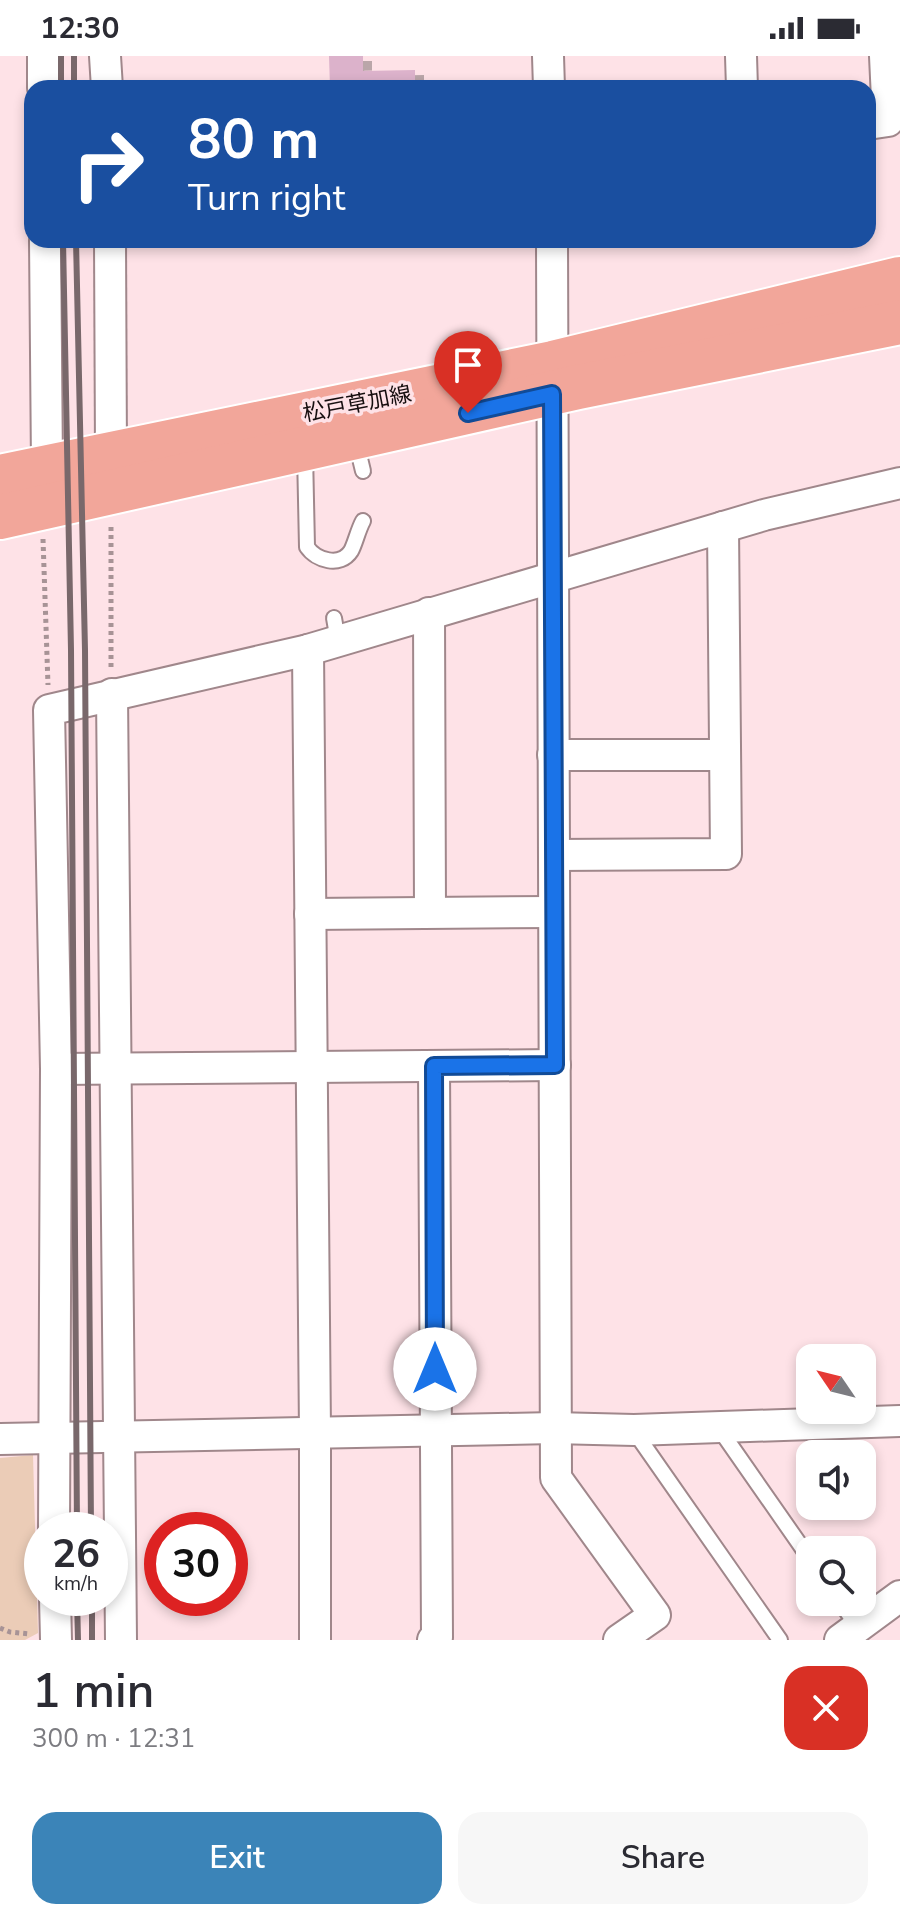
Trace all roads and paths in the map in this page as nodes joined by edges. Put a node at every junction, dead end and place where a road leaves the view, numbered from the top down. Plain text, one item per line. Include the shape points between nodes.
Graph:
1 (43, 56) edge
2 (105, 56) edge
3 (548, 56) edge
4 (741, 56) edge
5 (885, 56) edge
6 (43, 80) edge
7 (106, 80) edge
8 (549, 80) edge
9 (742, 80) edge
10 (876, 123) edge
11 (45, 248) edge
12 (110, 248) edge
13 (552, 248) edge
14 (900, 279) edge
15 (900, 322) edge
16 (553, 378) junction
17 (305, 450) junction
18 (111, 453) junction
19 (47, 466) junction
20 (0, 477) edge
21 (900, 483) edge
22 (0, 517) edge
23 (110, 517) dead end
24 (363, 521) dead end
25 (723, 527) junction
26 (43, 534) dead end
27 (552, 578) junction
28 (429, 613) junction
29 (308, 650) junction
30 (112, 694) junction
31 (49, 710) junction
32 (553, 755) junction
33 (724, 755) junction
34 (554, 855) junction
35 (430, 912) junction
36 (553, 912) junction
37 (310, 914) junction
38 (555, 1065) junction
39 (434, 1066) junction
40 (312, 1068) junction
41 (56, 1069) junction
42 (117, 1069) junction
43 (900, 1421) edge
44 (718, 1427) junction
45 (554, 1428) junction
46 (436, 1430) junction
47 (634, 1430) junction
48 (315, 1433) junction
49 (120, 1435) junction
50 (53, 1437) junction
51 (0, 1439) edge
52 (54, 1512) edge
53 (796, 1539) edge
54 (900, 1596) edge
55 (46, 1616) edge
56 (849, 1634) edge
57 (35, 1638) edge
58 (121, 1640) edge
59 (315, 1640) edge
60 (433, 1640) edge
61 (619, 1640) edge
62 (780, 1640) edge

1 - 6 street
2 - 7 street
3 - 8 street
4 - 9 street
5 - 10 street via 888,121
11 - 19 street
12 - 18 street
13 - 16 street
14 - 16 main road, 松戸草加線
15 - 16 main road, 松戸草加線
16 - 17 main road, 松戸草加線 via 359,454
16 - 18 main road, 松戸草加線
16 - 27 street
17 - 22 main road, 松戸草加線
17 - 24 lane via 307,547 312,555 321,560 344,558
18 - 19 main road, 松戸草加線
19 - 20 main road, 松戸草加線
21 - 25 street
23 - 30 path
25 - 27 street
25 - 33 street
26 - 31 path
27 - 28 street
27 - 32 street
28 - 29 street via 336,630
28 - 35 street
29 - 30 street
29 - 37 street
30 - 31 street
30 - 42 street
31 - 41 street
32 - 33 street
32 - 34 street
33 - 34 street via 726,854
34 - 36 street
35 - 36 street
35 - 37 street
36 - 38 street
37 - 40 street
38 - 39 street
38 - 45 street
39 - 40 street
39 - 46 street
40 - 42 street
40 - 48 street
41 - 42 street
41 - 50 street
42 - 49 street
43 - 44 street
44 - 47 street
44 - 53 lane
45 - 46 street
45 - 47 street
45 - 61 street via 556,1478 655,1615
46 - 48 street
46 - 60 street
47 - 62 lane
48 - 49 street
48 - 59 street
49 - 50 street
49 - 58 street
50 - 51 street
50 - 52 street
54 - 56 street
55 - 57 street

